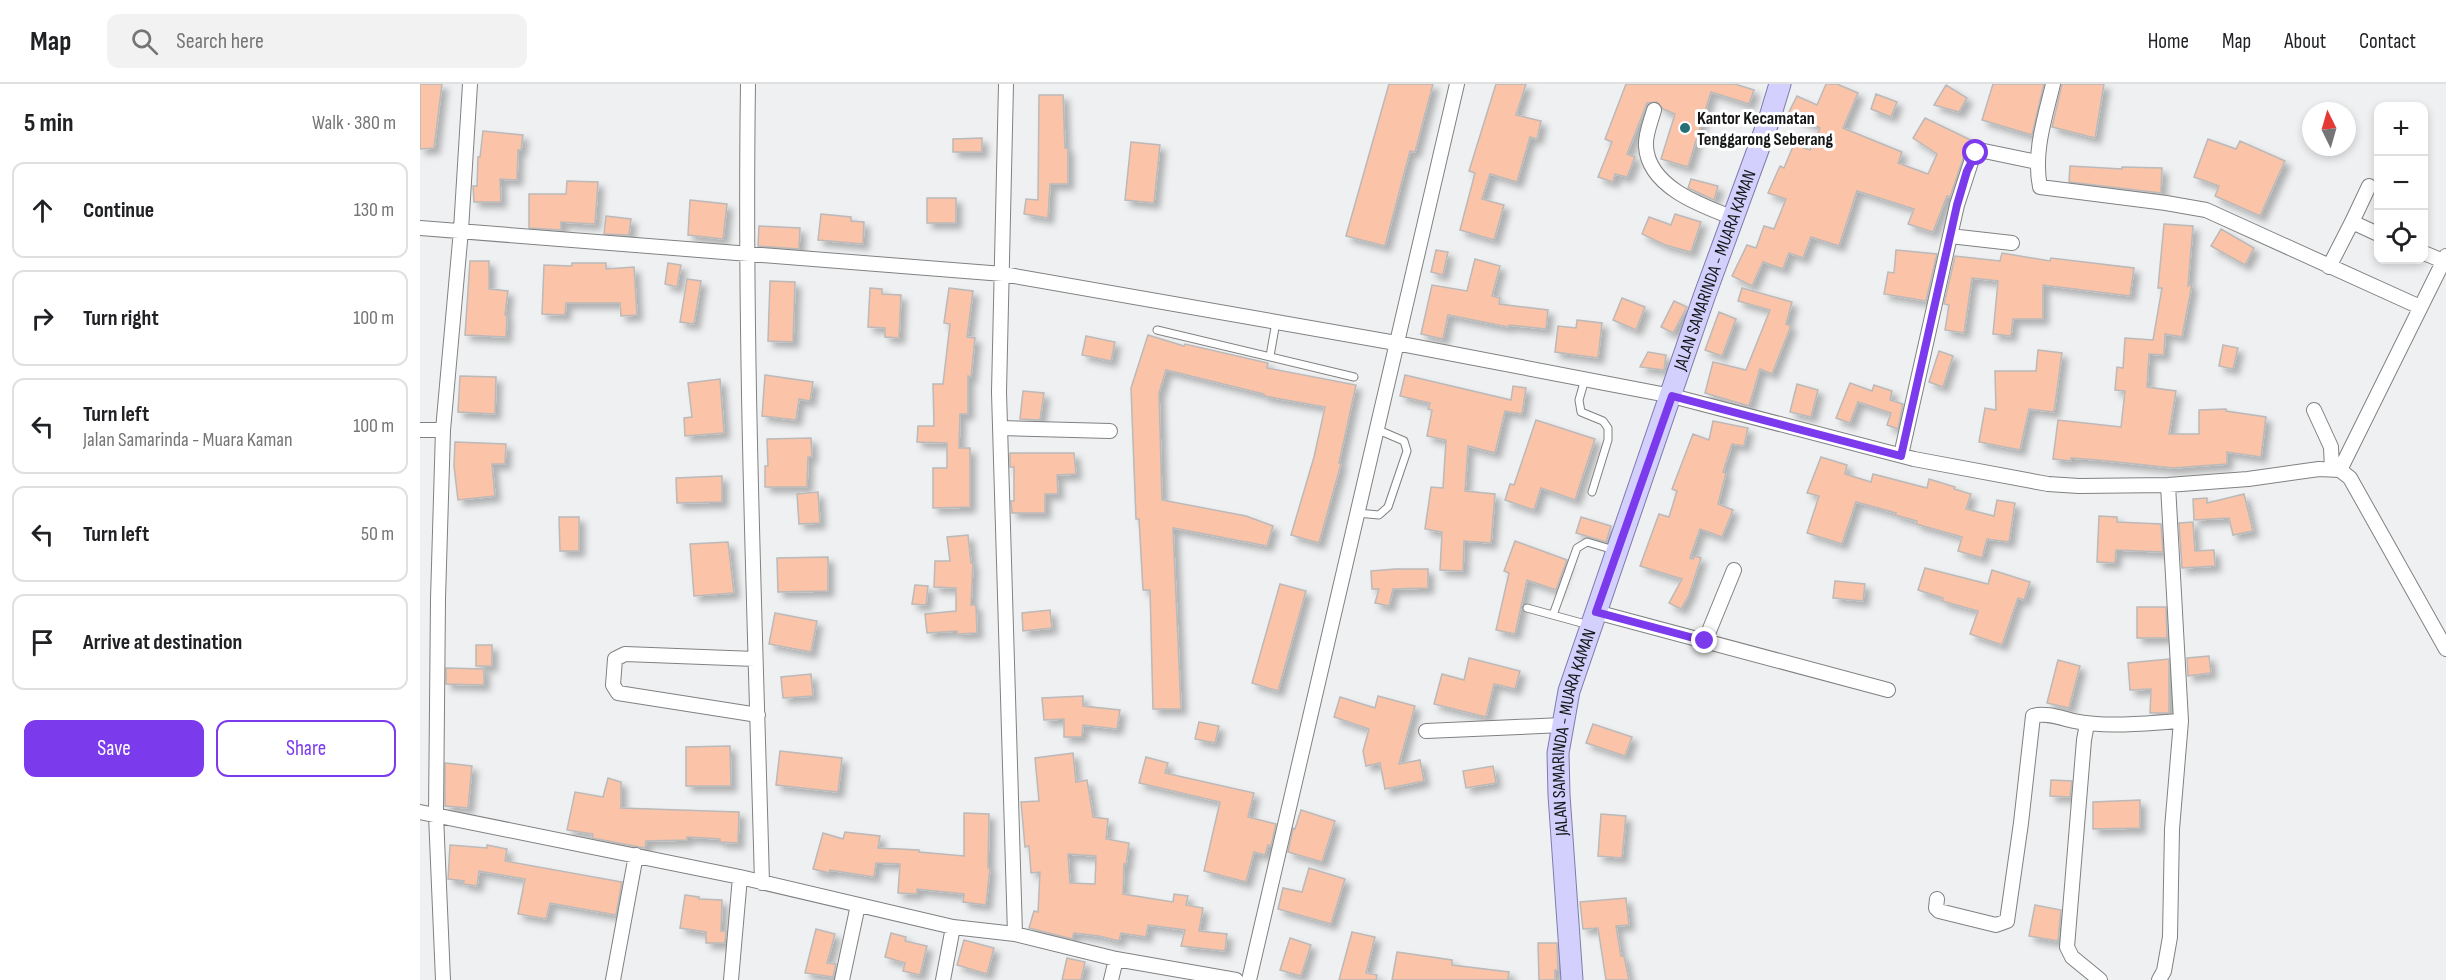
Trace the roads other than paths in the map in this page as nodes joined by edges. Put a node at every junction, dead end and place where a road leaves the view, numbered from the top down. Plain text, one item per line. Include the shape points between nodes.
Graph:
1 (470, 84) edge
2 (748, 84) edge
3 (1006, 84) edge
4 (1457, 84) edge
5 (1780, 84) edge
6 (2053, 84) edge
7 (1654, 110) dead end
8 (2037, 162) junction
9 (2369, 186) dead end
10 (1734, 218) junction
11 (2352, 222) junction
12 (420, 228) edge
13 (461, 230) junction
14 (2374, 232) edge
15 (1950, 236) junction
16 (2012, 243) dead end
17 (748, 254) junction
18 (2428, 254) edge
19 (2445, 259) edge
20 (2329, 267) junction
21 (1004, 274) junction
22 (2420, 307) junction
23 (1276, 322) junction
24 (1157, 330) dead end
25 (1396, 343) junction
26 (1269, 356) junction
27 (1354, 377) dead end
28 (1585, 379) junction
29 (1672, 396) junction
30 (2314, 410) dead end
31 (1000, 428) junction
32 (1376, 429) junction
33 (420, 430) edge
34 (443, 430) junction
35 (1110, 431) dead end
36 (1901, 456) junction
37 (2336, 470) junction
38 (2168, 484) junction
39 (1592, 492) dead end
40 (1357, 513) junction
41 (1617, 551) junction
42 (1734, 570) dead end
43 (1527, 608) dead end
44 (1553, 615) junction
45 (1594, 619) junction
46 (1705, 641) junction
47 (2446, 649) edge
48 (755, 659) junction
49 (1888, 690) dead end
50 (758, 715) junction
51 (2181, 721) junction
52 (2087, 724) junction
53 (1563, 725) junction
54 (1426, 731) dead end
55 (420, 812) edge
56 (436, 814) junction
57 (636, 855) junction
58 (740, 877) junction
59 (762, 883) junction
60 (1937, 898) dead end
61 (858, 905) junction
62 (953, 927) junction
63 (1016, 934) junction
64 (1116, 959) junction
65 (443, 980) edge
66 (613, 980) edge
67 (731, 980) edge
68 (842, 980) edge
69 (943, 980) edge
70 (1111, 980) edge
71 (1236, 980) edge
72 (1249, 980) edge
73 (1572, 980) edge
74 (2100, 980) edge
75 (2159, 980) edge

1 - 13 street
2 - 17 street
3 - 21 street
4 - 25 street
5 - 10 main road, JALAN SAMARINDA - MUARA KAMAN
6 - 8 street
7 - 10 street via 1645,144 1648,161 1669,186 1693,202
8 - 15 street via 1984,151 1976,153 1967,171
8 - 20 street via 2042,188 2206,210
9 - 11 street
10 - 29 main road, JALAN SAMARINDA - MUARA KAMAN
11 - 14 street
11 - 20 street
12 - 13 street
13 - 17 street
13 - 34 street
15 - 16 street
15 - 36 street
17 - 21 street
17 - 48 street
18 - 19 street
19 - 22 street
20 - 22 street
21 - 23 street
21 - 31 street
22 - 37 street
23 - 25 street
23 - 26 lane
24 - 26 lane
25 - 28 street
25 - 32 street
26 - 27 lane
28 - 29 street
28 - 39 lane via 1579,400 1581,412 1603,421 1608,428
29 - 36 street
29 - 41 main road, JALAN SAMARINDA - MUARA KAMAN
30 - 37 street via 2331,447
31 - 35 street
31 - 63 street
32 - 40 street
32 - 40 lane via 1404,441 1407,451 1388,507 1379,515
33 - 34 street
34 - 56 street
36 - 38 street via 2048,484
37 - 38 street
37 - 47 street via 2350,478
38 - 51 street
40 - 72 street
41 - 44 lane via 1587,542 1577,548
41 - 45 main road, JALAN SAMARINDA - MUARA KAMAN
42 - 46 street
43 - 44 lane
44 - 45 lane
45 - 46 street
45 - 53 main road, JALAN SAMARINDA - MUARA KAMAN via 1569,691
46 - 49 street
48 - 50 street
48 - 50 street via 625,654 615,660 613,685 618,693
50 - 59 street
51 - 52 street
51 - 75 street via 2172,829 2170,937
52 - 60 street via 2044,714 2032,718 2006,923 1996,926 1939,911
52 - 74 street via 2067,946 2072,957
53 - 54 street
53 - 73 main road, JALAN SAMARINDA - MUARA KAMAN via 1558,753 1559,795
55 - 56 street
56 - 57 street
56 - 65 street
57 - 58 street
57 - 66 street
58 - 59 street
58 - 67 street
59 - 61 street
61 - 62 street
61 - 68 street
62 - 63 street
62 - 69 street
63 - 64 street
64 - 70 street
64 - 71 street

